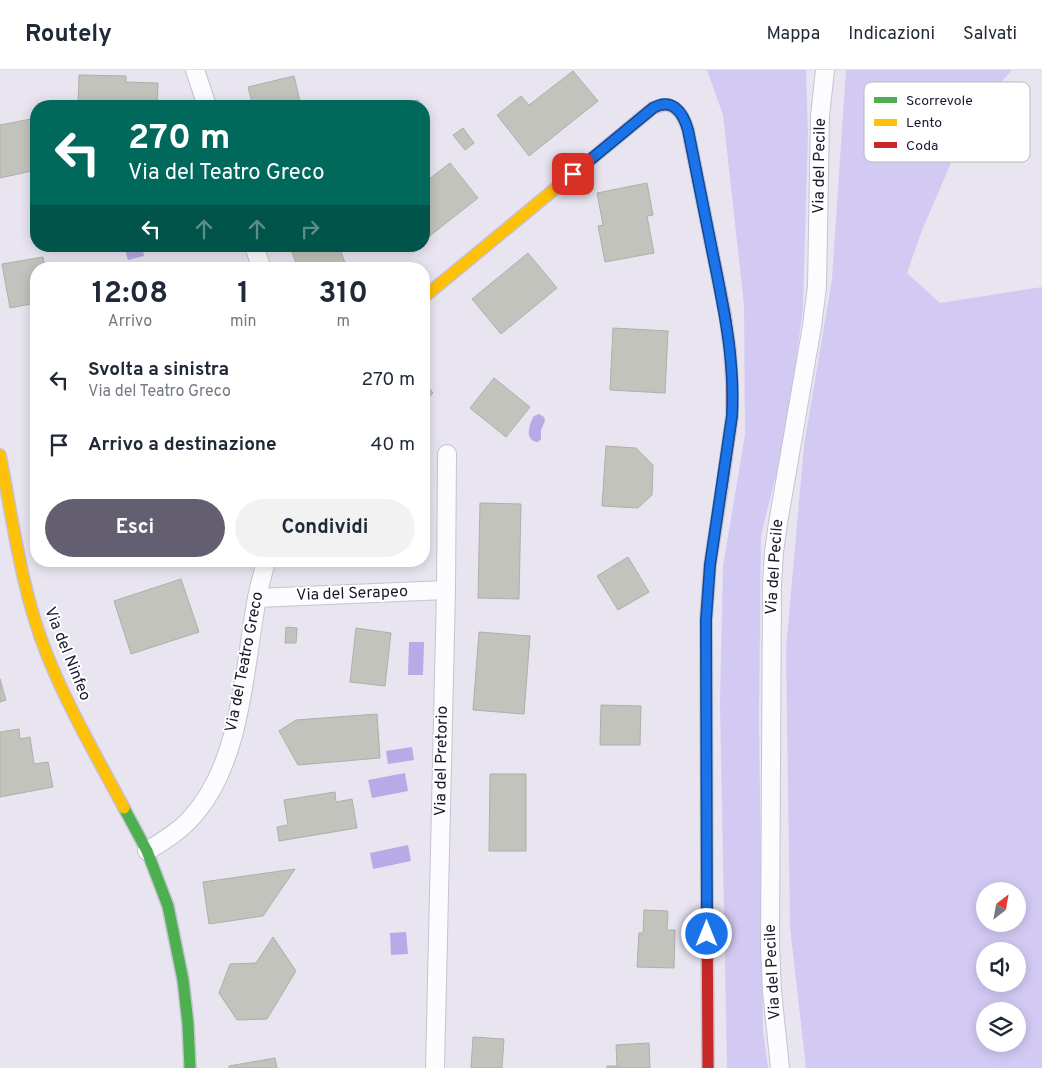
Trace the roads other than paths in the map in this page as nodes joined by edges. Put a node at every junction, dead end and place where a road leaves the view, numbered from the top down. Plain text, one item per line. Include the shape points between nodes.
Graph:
1 (195, 70) edge
2 (825, 70) edge
3 (205, 100) edge
4 (430, 293) edge
5 (447, 454) dead end
6 (0, 455) edge
7 (265, 567) edge
8 (446, 590) junction
9 (257, 598) junction
10 (147, 851) junction
11 (190, 1068) edge
12 (435, 1068) edge
13 (708, 1068) edge
14 (780, 1068) edge

1 - 3 street
2 - 14 street, Via del Pecile via 820,116 817,287 778,516 772,584 770,945
4 - 13 street via 653,108 671,105 682,114 688,130 725,314 732,384 732,416 710,565 706,620
5 - 8 street, Via del Pretorio
6 - 10 street, Via del Ninfeo via 24,579 45,650 75,716
7 - 9 street, Via del Teatro Greco
8 - 9 street, Via del Serapeo
8 - 12 street, Via del Pretorio
9 - 10 street, Via del Teatro Greco via 235,726 216,780 191,819
10 - 11 street, Via del Ninfeo via 168,906 180,961

